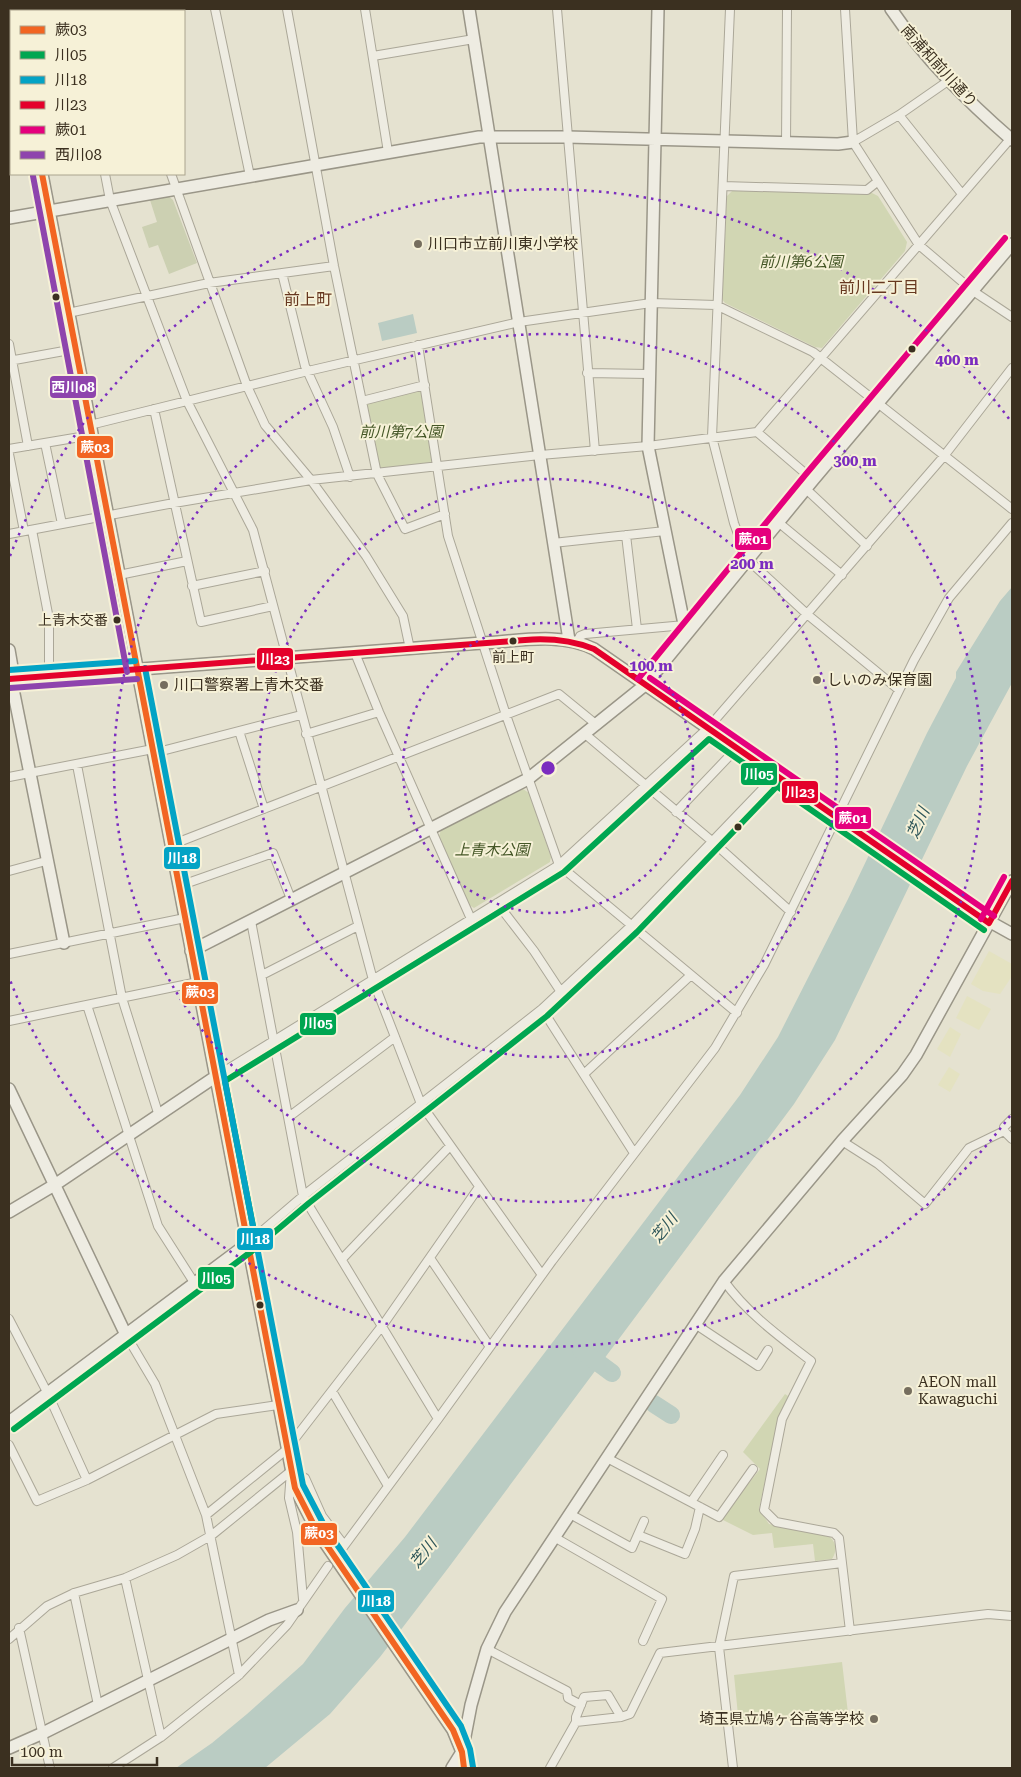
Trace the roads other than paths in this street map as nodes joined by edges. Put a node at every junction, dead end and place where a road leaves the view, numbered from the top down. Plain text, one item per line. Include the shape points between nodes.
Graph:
1 (216, 9) edge
2 (287, 9) edge
3 (365, 9) edge
4 (469, 9) edge
5 (557, 9) edge
6 (658, 9) edge
7 (730, 9) edge
8 (787, 9) edge
9 (845, 9) edge
10 (891, 9) edge
11 (474, 39) junction
12 (373, 56) junction
13 (948, 81) junction
14 (899, 116) junction
15 (488, 137) junction
16 (567, 137) junction
17 (655, 139) junction
18 (1012, 139) edge
19 (725, 141) junction
20 (853, 142) junction
21 (786, 143) junction
22 (388, 152) junction
23 (317, 164) junction
24 (42, 175) edge
25 (105, 175) edge
26 (171, 175) edge
27 (250, 176) junction
28 (877, 182) junction
29 (723, 186) junction
30 (176, 189) junction
31 (962, 194) junction
32 (110, 200) junction
33 (48, 211) junction
34 (9, 218) edge
35 (1012, 244) edge
36 (919, 245) junction
37 (334, 266) junction
38 (282, 273) junction
39 (208, 283) junction
40 (973, 290) junction
41 (146, 298) junction
42 (651, 303) junction
43 (716, 305) junction
44 (68, 313) junction
45 (582, 313) junction
46 (1012, 317) edge
47 (519, 322) junction
48 (9, 344) edge
49 (418, 345) junction
50 (75, 349) junction
51 (821, 357) junction
52 (354, 360) junction
53 (10, 361) edge
54 (1012, 368) edge
55 (308, 371) junction
56 (587, 372) junction
57 (649, 374) junction
58 (246, 386) junction
59 (425, 386) junction
60 (187, 401) junction
61 (362, 401) junction
62 (877, 403) junction
63 (154, 409) junction
64 (91, 430) junction
65 (757, 432) junction
66 (712, 437) junction
67 (45, 443) junction
68 (28, 446) junction
69 (648, 446) junction
70 (9, 450) edge
71 (595, 451) junction
72 (9, 454) edge
73 (540, 455) junction
74 (944, 456) junction
75 (439, 467) junction
76 (377, 474) junction
77 (350, 477) junction
78 (311, 480) junction
79 (809, 484) junction
80 (233, 493) junction
81 (174, 502) junction
82 (1012, 509) edge
83 (445, 514) junction
84 (107, 515) junction
85 (778, 522) junction
86 (1012, 523) edge
87 (62, 524) junction
88 (28, 530) junction
89 (665, 531) junction
90 (9, 534) edge
91 (626, 535) junction
92 (553, 543) junction
93 (867, 546) junction
94 (747, 559) junction
95 (187, 561) junction
96 (265, 571) junction
97 (119, 575) junction
98 (842, 576) junction
99 (192, 586) junction
100 (273, 606) junction
101 (808, 614) junction
102 (637, 629) junction
103 (686, 629) junction
104 (573, 641) junction
105 (482, 643) junction
106 (410, 649) junction
107 (9, 650) edge
108 (355, 653) junction
109 (288, 658) junction
110 (136, 670) junction
111 (49, 675) junction
112 (11, 679) edge
113 (645, 685) junction
114 (900, 690) junction
115 (379, 712) junction
116 (301, 715) junction
117 (506, 715) junction
118 (597, 725) junction
119 (708, 728) junction
120 (239, 731) junction
121 (306, 734) junction
122 (585, 734) junction
123 (737, 748) junction
124 (153, 751) junction
125 (399, 757) junction
126 (77, 765) junction
127 (29, 773) junction
128 (776, 775) junction
129 (9, 777) edge
130 (528, 779) junction
131 (645, 786) junction
132 (320, 787) junction
133 (264, 809) junction
134 (676, 812) junction
135 (838, 818) junction
136 (431, 828) junction
137 (713, 842) junction
138 (171, 845) junction
139 (46, 861) junction
140 (559, 865) junction
141 (9, 871) edge
142 (343, 873) junction
143 (1012, 881) edge
144 (179, 886) junction
145 (291, 900) junction
146 (497, 903) junction
147 (790, 912) junction
148 (184, 918) junction
149 (471, 919) junction
150 (251, 921) junction
151 (989, 923) junction
152 (358, 926) junction
153 (631, 926) junction
154 (109, 934) junction
155 (1012, 934) edge
156 (64, 943) junction
157 (191, 951) junction
158 (9, 954) edge
159 (262, 975) junction
160 (691, 976) junction
161 (372, 980) junction
162 (198, 982) junction
163 (560, 992) junction
164 (122, 998) junction
165 (87, 1005) junction
166 (542, 1008) junction
167 (737, 1013) junction
168 (9, 1022) edge
169 (395, 1037) junction
170 (274, 1041) junction
171 (584, 1074) junction
172 (215, 1077) junction
173 (9, 1090) edge
174 (421, 1104) junction
175 (158, 1116) junction
176 (290, 1116) junction
177 (1012, 1119) edge
178 (1004, 1131) junction
179 (128, 1135) junction
180 (1012, 1139) edge
181 (842, 1141) junction
182 (450, 1146) junction
183 (634, 1153) junction
184 (56, 1184) junction
185 (479, 1188) junction
186 (303, 1196) junction
187 (9, 1212) edge
188 (247, 1244) junction
189 (430, 1258) junction
190 (342, 1259) junction
191 (542, 1275) junction
192 (724, 1281) junction
193 (195, 1284) junction
194 (9, 1319) edge
195 (695, 1324) junction
196 (383, 1325) junction
197 (126, 1335) junction
198 (490, 1346) junction
199 (768, 1350) dead end
200 (332, 1391) junction
201 (48, 1394) junction
202 (278, 1405) junction
203 (438, 1419) junction
204 (9, 1422) edge
205 (176, 1433) junction
206 (9, 1445) edge
207 (286, 1450) junction
208 (723, 1455) dead end
209 (607, 1458) junction
210 (753, 1469) dead end
211 (290, 1471) junction
212 (87, 1480) junction
213 (388, 1486) junction
214 (691, 1502) junction
215 (700, 1507) junction
216 (570, 1514) junction
217 (206, 1515) junction
218 (644, 1521) dead end
219 (212, 1535) junction
220 (638, 1535) junction
221 (554, 1537) junction
222 (842, 1563) junction
223 (328, 1566) dead end
224 (125, 1578) junction
225 (74, 1593) junction
226 (303, 1599) junction
227 (297, 1610) junction
228 (1012, 1616) edge
229 (19, 1628) junction
230 (850, 1631) junction
231 (9, 1640) edge
232 (232, 1640) junction
233 (643, 1641) dead end
234 (719, 1647) junction
235 (487, 1649) junction
236 (239, 1675) junction
237 (148, 1680) junction
238 (98, 1705) junction
239 (581, 1705) junction
240 (621, 1717) junction
241 (576, 1722) junction
242 (43, 1733) junction
243 (161, 1737) junction
244 (9, 1748) edge
245 (462, 1752) junction
246 (50, 1768) edge
247 (113, 1768) edge
248 (452, 1768) edge
249 (464, 1768) edge
250 (550, 1768) edge
251 (733, 1768) edge

1 - 27 street
2 - 23 street
3 - 12 street
4 - 11 street
5 - 16 street
6 - 17 street
7 - 19 street
8 - 21 street
9 - 20 street
10 - 13 street, 南浦和前川通り
11 - 12 street
11 - 15 street
12 - 22 street
13 - 14 street
13 - 18 street, 南浦和前川通り
14 - 20 street
14 - 31 street
15 - 16 street
15 - 22 street
15 - 47 street
16 - 17 street
16 - 45 street
17 - 19 street
17 - 42 street
18 - 31 street
19 - 21 street
19 - 29 street
20 - 21 street
20 - 28 street
22 - 23 street
23 - 27 street
23 - 37 street
24 - 33 street
25 - 32 street
26 - 30 street
27 - 30 street
28 - 29 street via 867,190
28 - 36 street
29 - 43 street
30 - 32 street
30 - 39 street
31 - 36 street
32 - 33 street
32 - 41 street
33 - 34 street
33 - 44 street
35 - 40 street
36 - 40 street
36 - 51 street
37 - 38 street
37 - 52 street
38 - 39 street
38 - 55 street
39 - 41 street
39 - 58 street
40 - 46 street
40 - 62 street
41 - 44 street
41 - 60 street
42 - 43 street
42 - 45 street
42 - 57 street
43 - 51 street
43 - 66 street
44 - 50 street
45 - 47 street
45 - 56 street
47 - 49 street
47 - 73 street
48 - 53 street
49 - 52 street
49 - 59 street
50 - 53 street
50 - 64 street
51 - 62 street
51 - 65 street
52 - 55 street
52 - 61 street
53 - 68 street
54 - 74 street
55 - 58 street
55 - 77 street via 334,427
56 - 57 street
56 - 71 street
57 - 69 street
58 - 60 street
58 - 78 street via 265,425
59 - 61 street
59 - 75 street
60 - 63 street
60 - 80 street
61 - 76 street
62 - 74 street
62 - 79 street
63 - 64 street
63 - 81 street
64 - 67 street
64 - 84 street
65 - 66 street
65 - 79 street
66 - 69 street
66 - 94 street via 734,524
67 - 68 street
67 - 87 street
68 - 70 street
69 - 71 street
69 - 89 street
71 - 73 street
72 - 88 street
73 - 75 street
73 - 92 street
74 - 82 street
74 - 93 street
75 - 76 street
75 - 83 street
76 - 77 street
76 - 83 street via 405,529
77 - 78 street
78 - 80 street
78 - 106 street via 395,601 403,616
79 - 85 street
79 - 93 street
80 - 81 street
80 - 96 street via 253,530
81 - 84 street
81 - 95 street
83 - 105 street via 448,536
84 - 87 street
84 - 97 street
85 - 94 street
85 - 98 street
86 - 114 street via 950,598
87 - 88 street
88 - 90 street
88 - 111 street via 49,619
89 - 91 street
89 - 103 street
91 - 92 street
91 - 102 street
92 - 104 street
93 - 98 street
94 - 101 street
94 - 103 street
95 - 97 street
95 - 99 street
96 - 99 street
96 - 100 street
97 - 110 street
98 - 101 street
99 - 100 street via 201,622
100 - 109 street
101 - 114 street
101 - 119 street
102 - 103 street
102 - 104 street via 585,634
103 - 113 street
104 - 105 street
104 - 113 street via 594,649
105 - 106 street
105 - 117 street
106 - 108 street
107 - 112 street
108 - 109 street
108 - 115 street
109 - 110 street
109 - 116 street
110 - 111 street
110 - 124 street
111 - 112 street
112 - 127 street
113 - 118 street
113 - 119 street
114 - 135 street
115 - 121 street
115 - 125 street
116 - 120 street
116 - 121 street
117 - 118 street via 559,694
117 - 125 street
117 - 130 street
118 - 122 street
119 - 123 street
119 - 131 street
120 - 124 street
120 - 133 street
121 - 132 street
122 - 130 street
122 - 131 street
123 - 128 street
123 - 134 street
124 - 126 street
124 - 138 street
125 - 132 street
125 - 136 street
126 - 127 street
126 - 154 street
127 - 129 street
127 - 139 street
128 - 135 street
128 - 137 street
130 - 136 street
130 - 140 street
131 - 134 street
131 - 140 street
132 - 133 street
132 - 142 street
133 - 138 street
134 - 137 street
135 - 147 street
135 - 151 street
136 - 142 street
136 - 149 street
137 - 147 street
137 - 153 street
138 - 144 street
139 - 141 street
139 - 156 street
140 - 146 street
140 - 153 street
142 - 145 street
142 - 152 street
143 - 151 street
144 - 145 street via 273,853
144 - 148 street
145 - 150 street
146 - 149 street
146 - 163 street
147 - 167 street
148 - 154 street
148 - 157 street
149 - 161 street
150 - 157 street
150 - 159 street
151 - 155 street
151 - 181 street via 916,1055
152 - 159 street
152 - 161 street
153 - 160 street
153 - 163 street
154 - 156 street
154 - 164 street
156 - 158 street
157 - 162 street
159 - 170 street
160 - 167 street
160 - 171 street
161 - 169 street
161 - 170 street
162 - 164 street
162 - 172 street
163 - 166 street
164 - 165 street
164 - 175 street
165 - 168 street
165 - 179 street
166 - 171 street
166 - 174 street
167 - 183 street via 715,1048
169 - 174 street
169 - 176 street
170 - 172 street
170 - 176 street
171 - 183 street
172 - 175 street
172 - 188 street
173 - 184 street
174 - 182 street
174 - 186 street
175 - 179 street
176 - 186 street
177 - 178 street
178 - 180 street
178 - 181 street via 969,1148 925,1204 878,1164
179 - 184 street
179 - 193 street via 158,1226
181 - 192 street
182 - 185 street
182 - 190 street
183 - 191 street
184 - 187 street
184 - 197 street
185 - 189 street
185 - 191 street
186 - 188 street
186 - 190 street
188 - 193 street
188 - 202 street
189 - 196 street
189 - 198 street
190 - 196 street
191 - 198 street
192 - 195 street
192 - 222 street via 738,1301 763,1325 812,1361 782,1419 764,1510 776,1522 834,1533 839,1538
193 - 197 street
194 - 201 street
195 - 199 street via 758,1366
195 - 209 street
196 - 200 street
196 - 203 street
197 - 201 street
197 - 205 street via 155,1384
198 - 203 street
200 - 207 street
200 - 213 street
201 - 204 street
201 - 212 street
202 - 205 street via 216,1414
202 - 207 street
203 - 213 street
205 - 212 street
205 - 217 street
206 - 212 street via 37,1502
207 - 211 street
207 - 217 street
208 - 214 street
209 - 214 street
209 - 216 street
210 - 215 street via 719,1517
211 - 213 street via 305,1478 322,1516 342,1547
211 - 219 street
211 - 226 street via 289,1498 297,1532
211 - 245 street via 294,1488 317,1531 447,1722
214 - 215 street
215 - 220 street via 696,1529 685,1554
216 - 220 street via 632,1548
216 - 221 street
217 - 219 street
218 - 220 street
219 - 224 street via 177,1556
219 - 232 street
221 - 233 street via 662,1600
221 - 235 street via 505,1612
222 - 230 street
222 - 234 street via 734,1576
223 - 226 street
224 - 225 street
224 - 237 street
225 - 229 street via 47,1606
225 - 238 street
226 - 227 street
227 - 232 street via 269,1620
227 - 236 street via 287,1625
228 - 230 street via 988,1614
229 - 231 street
229 - 242 street
230 - 234 street
232 - 236 street
232 - 237 street
234 - 240 street via 660,1653 630,1714
234 - 251 street
235 - 239 street via 567,1691 568,1698
235 - 245 street
236 - 243 street
237 - 238 street
237 - 243 street
238 - 242 street
239 - 240 street via 584,1698 608,1695
239 - 241 street
240 - 241 street
241 - 250 street
242 - 244 street
242 - 246 street
243 - 247 street
245 - 248 street
245 - 249 street

